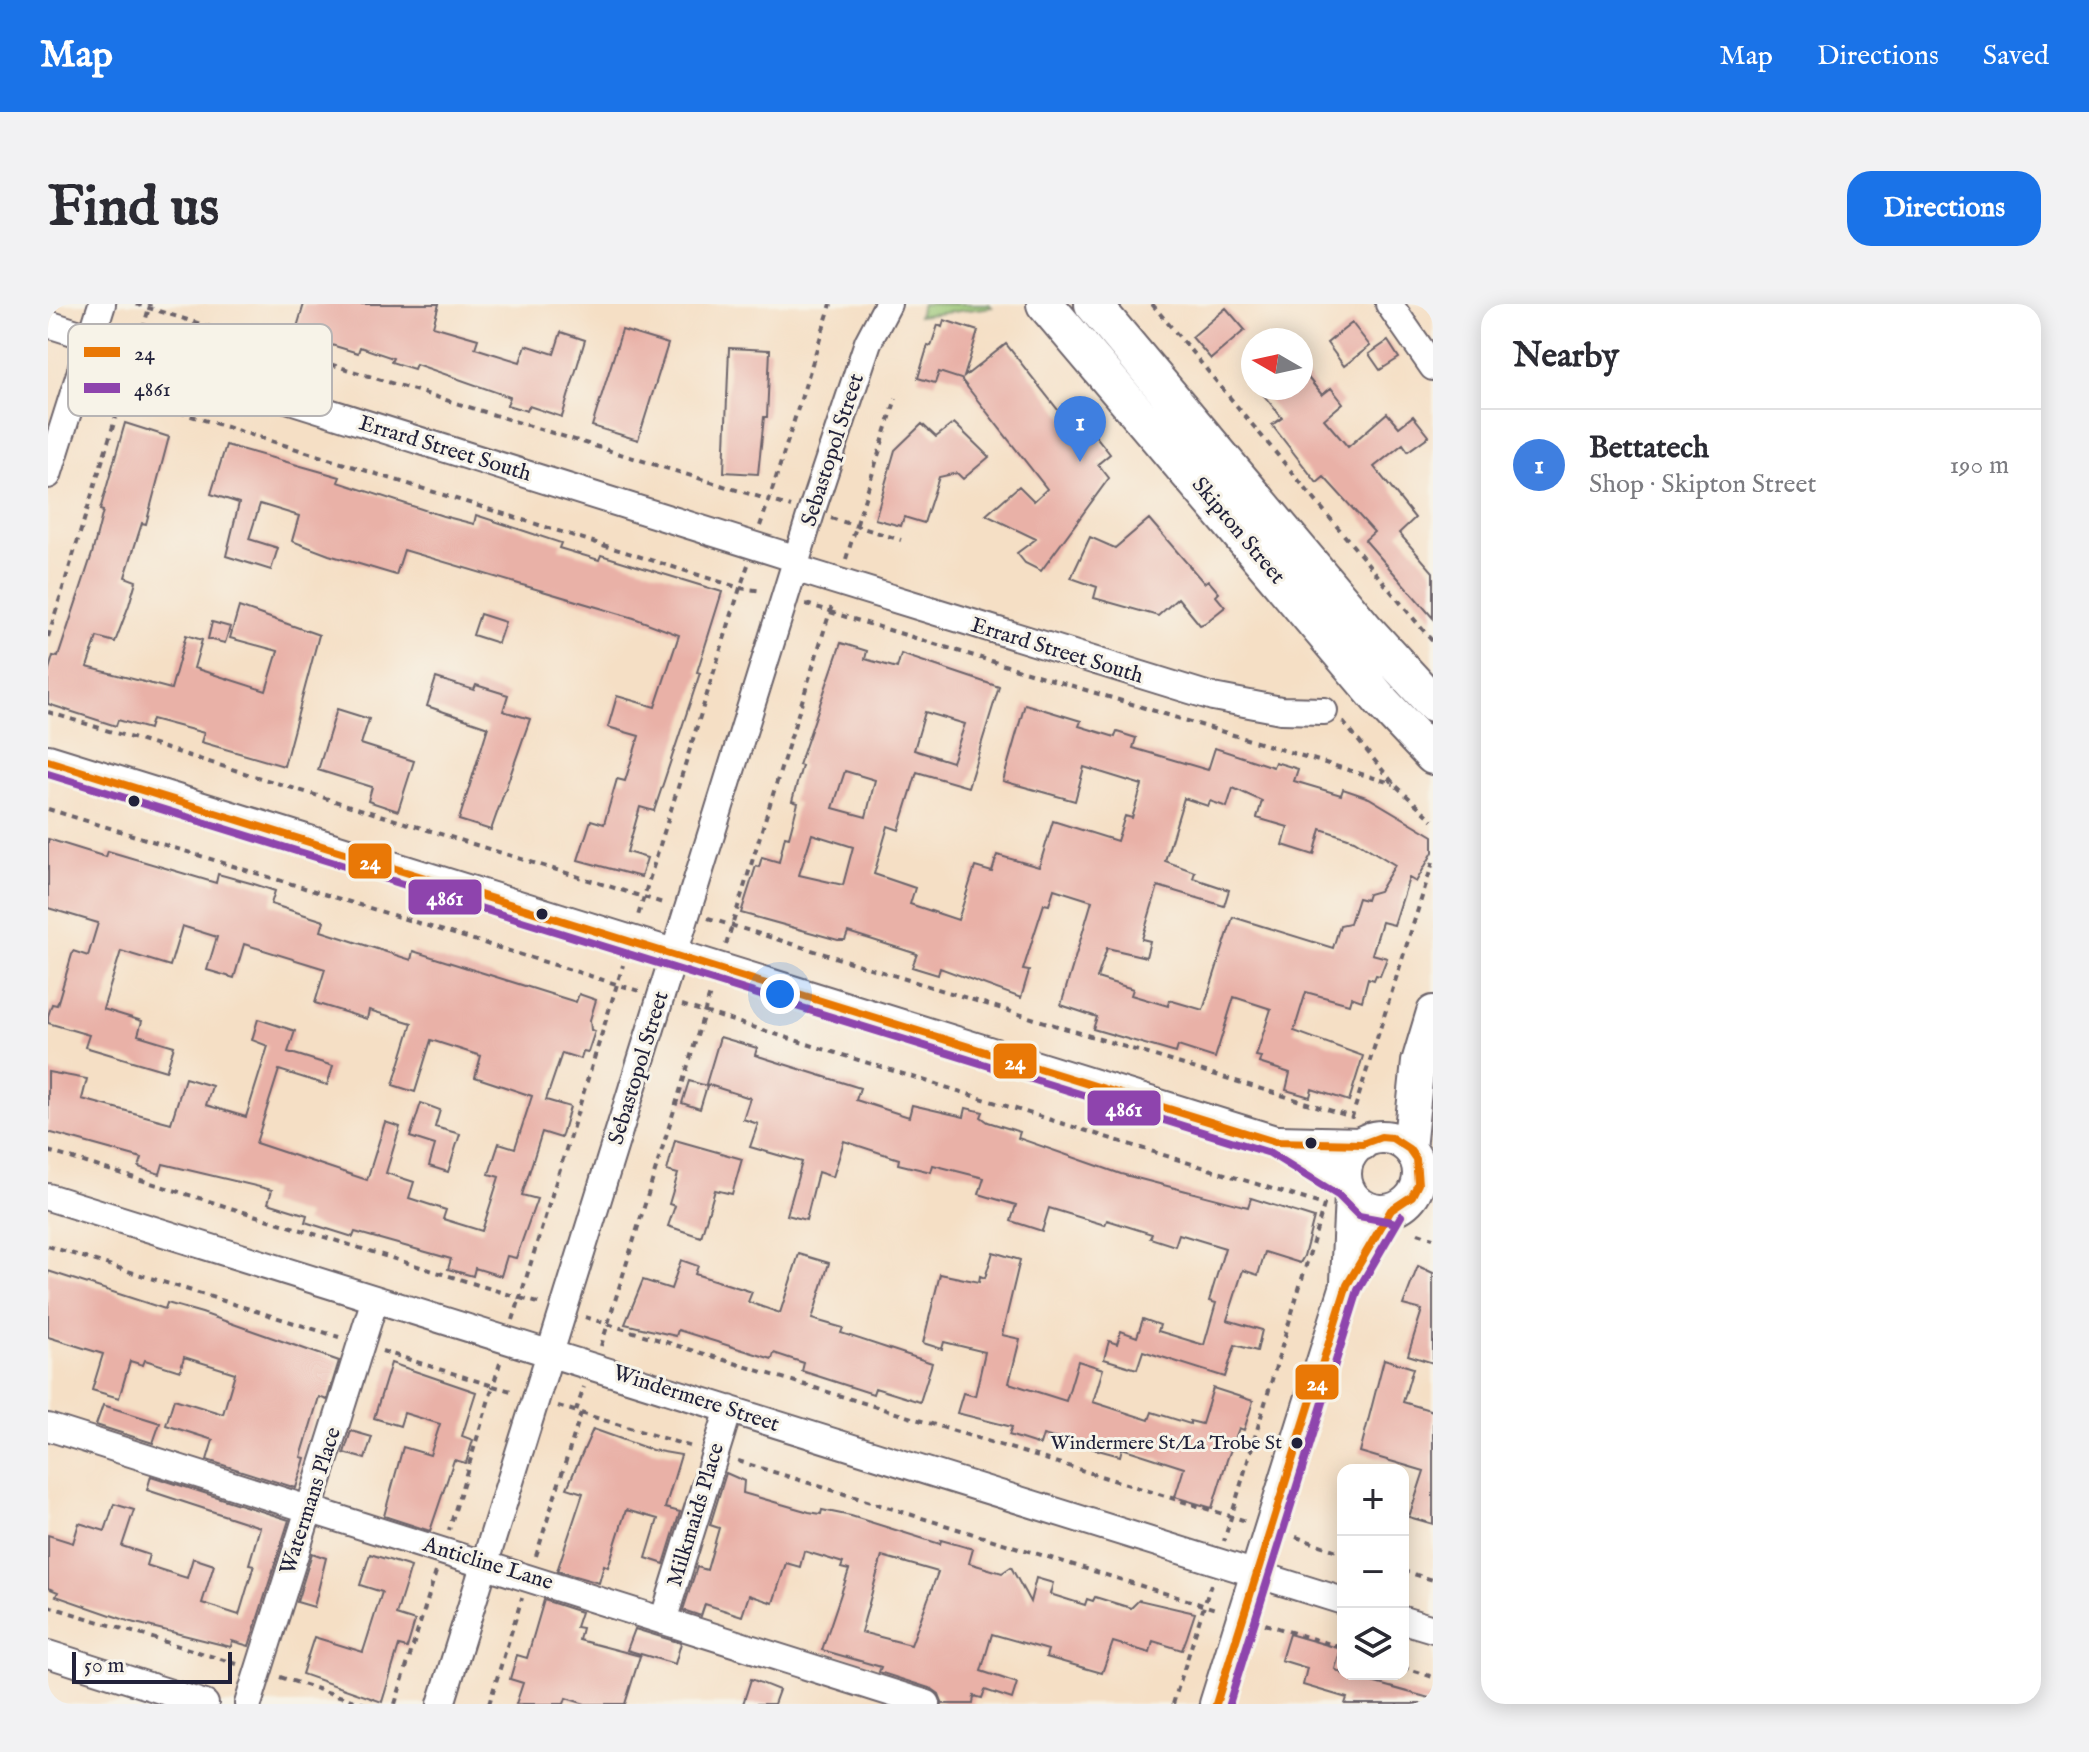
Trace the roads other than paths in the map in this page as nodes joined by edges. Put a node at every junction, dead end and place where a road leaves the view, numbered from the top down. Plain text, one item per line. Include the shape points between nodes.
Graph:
1 (102, 304) edge
2 (874, 304) edge
3 (888, 304) edge
4 (1045, 304) edge
5 (1093, 304) edge
6 (1389, 304) edge
7 (48, 324) edge
8 (96, 324) edge
9 (68, 331) edge
10 (868, 342) junction
11 (1433, 367) edge
12 (68, 411) edge
13 (332, 415) edge
14 (48, 475) edge
15 (796, 564) junction
16 (1433, 703) edge
17 (1331, 714) road end
18 (1433, 756) edge
19 (48, 761) edge
20 (674, 955) junction
21 (1433, 1012) edge
22 (1418, 1062) junction
23 (1366, 1141) junction
24 (1275, 1142) junction
25 (1419, 1160) edge
26 (1349, 1190) junction
27 (48, 1197) edge
28 (1411, 1213) edge
29 (1347, 1285) junction
30 (375, 1299) junction
31 (551, 1353) junction
32 (729, 1409) junction
33 (48, 1427) edge
34 (310, 1508) junction
35 (485, 1563) junction
36 (1257, 1575) junction
37 (1337, 1599) edge
38 (663, 1621) junction
39 (1409, 1622) edge
40 (1433, 1629) edge
41 (48, 1654) edge
42 (205, 1704) edge
43 (248, 1704) edge
44 (441, 1704) edge
45 (927, 1704) edge
46 (1216, 1704) edge

1 - 8 street
2 - 10 street, Sebastopol Street
3 - 10 street, Sebastopol Street
4 - 18 highway, Skipton Street
5 - 16 highway, Skipton Street
6 - 11 street
7 - 9 street, Errard Street South
10 - 15 street, Sebastopol Street
12 - 14 street
13 - 15 street, Errard Street South
15 - 17 street, Errard Street South via 839,583 1213,697
15 - 20 street, Sebastopol Street
19 - 20 main road
20 - 24 main road
20 - 31 street, Sebastopol Street
21 - 22 main road
22 - 23 main road
22 - 25 main road
23 - 24 main road
23 - 25 main road via 1392,1138
23 - 26 main road via 1347,1162
24 - 26 main road
25 - 28 main road
26 - 28 main road via 1369,1209
26 - 29 main road
27 - 30 street, Windermere Street
28 - 29 main road
29 - 36 main road
30 - 31 street, Windermere Street
30 - 34 street, Watermans Place
31 - 32 street, Windermere Street
31 - 35 street, Sebastopol Street
32 - 36 street, Windermere Street
32 - 38 street, Milkmaids Place
33 - 34 street, Anticline Lane
34 - 35 street, Anticline Lane
34 - 43 street, Watermans Place
35 - 38 street, Anticline Lane
35 - 44 street, Sebastopol Street
36 - 37 street, Windermere Street
36 - 46 main road
38 - 45 street, Anticline Lane
39 - 40 street
41 - 42 street

